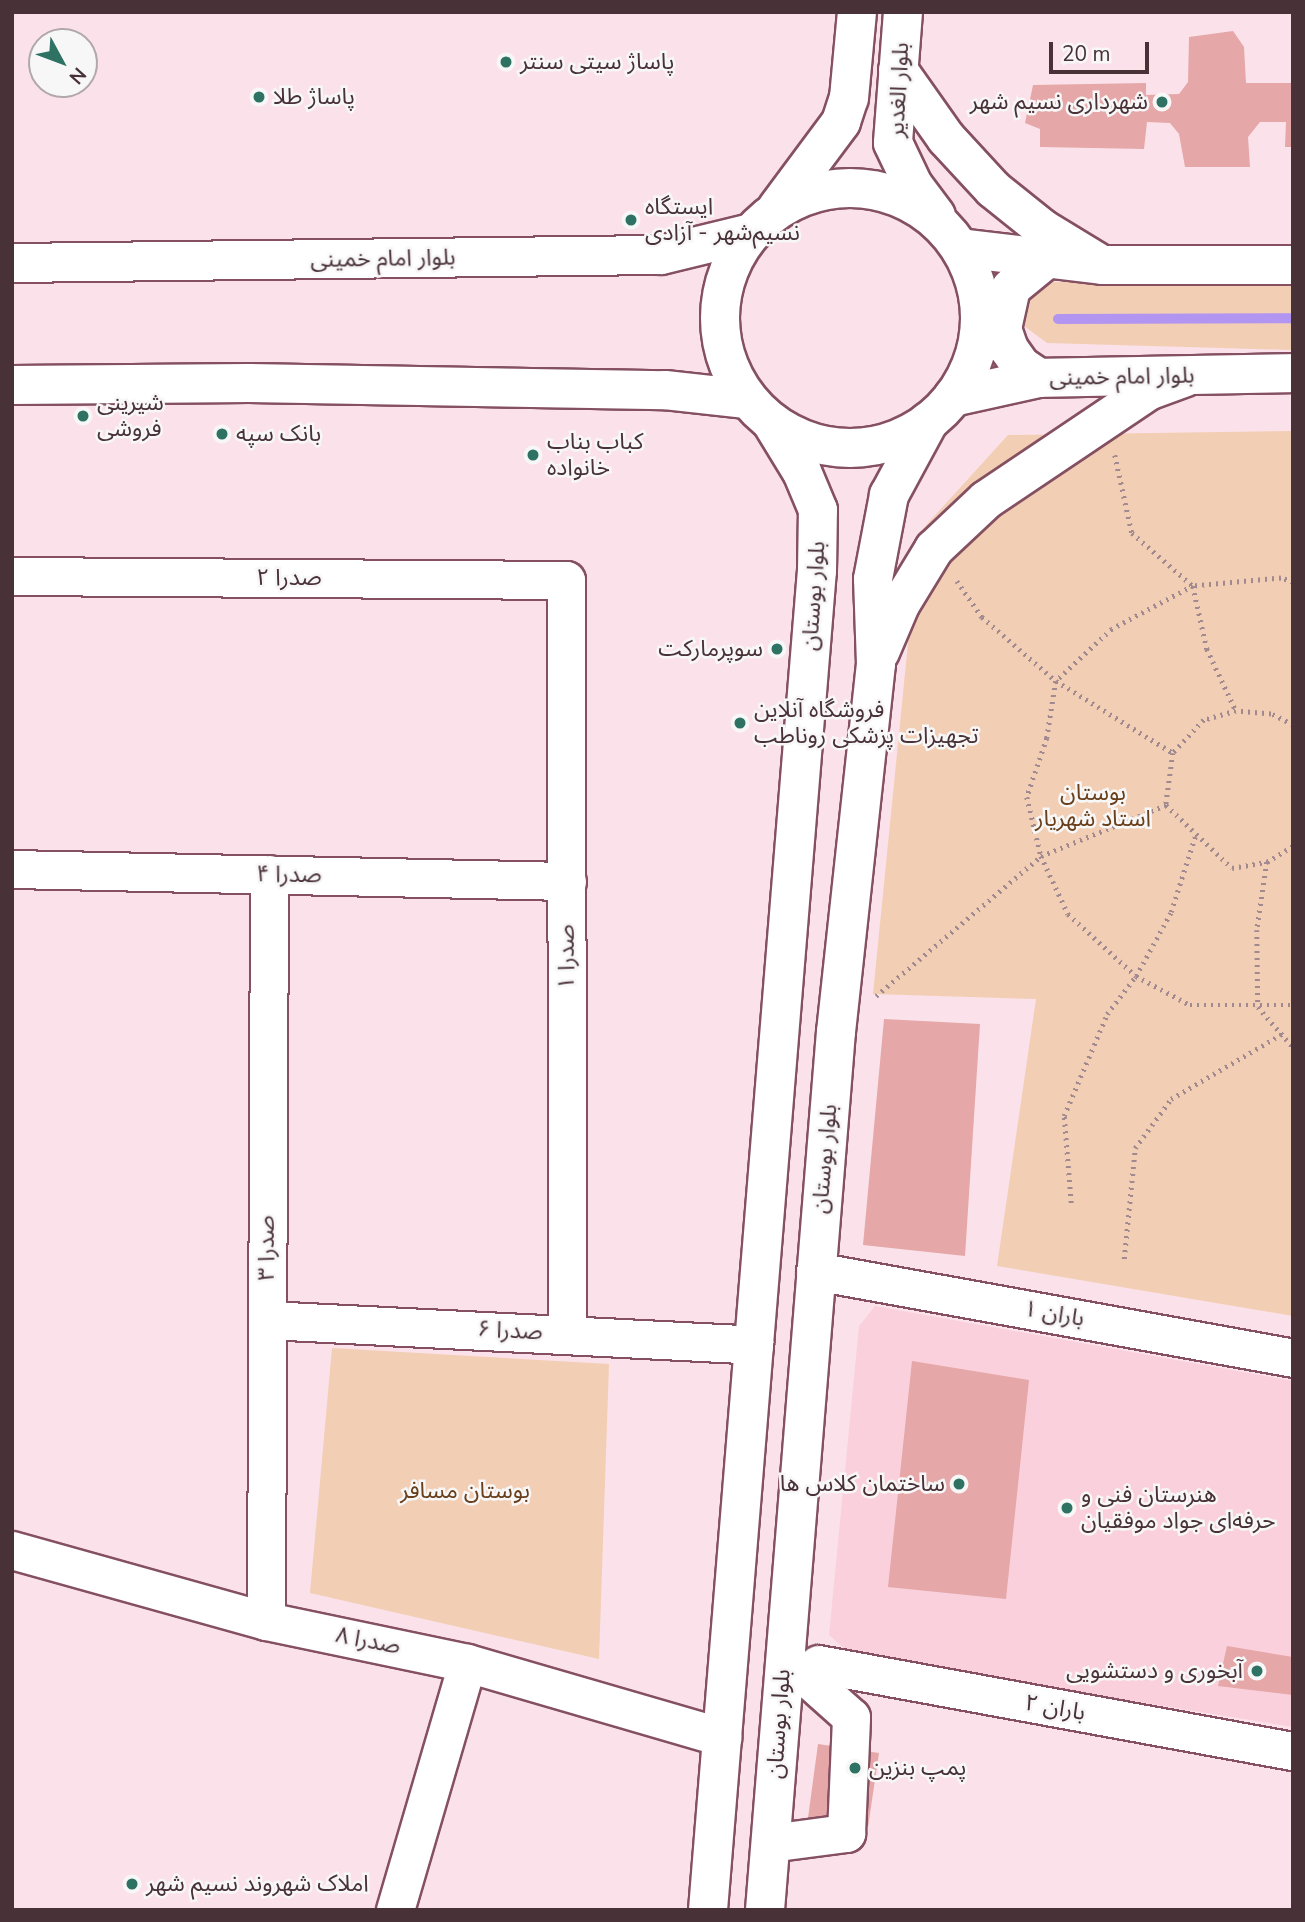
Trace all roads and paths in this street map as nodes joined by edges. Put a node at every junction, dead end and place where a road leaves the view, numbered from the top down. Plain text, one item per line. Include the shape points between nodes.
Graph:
1 (857, 12) edge
2 (903, 12) edge
3 (898, 70) junction
4 (763, 222) junction
5 (956, 242) junction
6 (1044, 261) junction
7 (12, 263) edge
8 (1102, 265) junction
9 (1293, 265) edge
10 (1293, 373) edge
11 (1186, 377) junction
12 (1039, 378) junction
13 (12, 385) edge
14 (941, 409) junction
15 (760, 411) junction
16 (1107, 418) junction
17 (934, 550) junction
18 (12, 576) edge
19 (566, 580) joint
20 (1293, 582) edge
21 (1193, 586) junction
22 (876, 664) junction
23 (1056, 681) junction
24 (1236, 711) junction
25 (1293, 725) edge
26 (1173, 753) junction
27 (1166, 805) junction
28 (1195, 836) junction
29 (1293, 846) edge
30 (1041, 856) junction
31 (1267, 862) junction
32 (12, 869) edge
33 (269, 874) junction
34 (566, 881) junction
35 (1136, 976) junction
36 (1293, 1006) edge
37 (1258, 1007) junction
38 (836, 1032) junction
39 (1282, 1034) junction
40 (1293, 1047) edge
41 (1071, 1203) dead end
42 (1124, 1259) dead end
43 (815, 1271) junction
44 (267, 1320) junction
45 (567, 1334) junction
46 (754, 1345) junction
47 (1293, 1358) edge
48 (12, 1550) edge
49 (266, 1621) junction
50 (801, 1661) junction
51 (467, 1663) junction
52 (722, 1737) junction
53 (1293, 1751) edge
54 (770, 1843) junction
55 (395, 1910) edge
56 (708, 1910) edge
57 (765, 1910) edge

1 - 4 main road, بلوار الغدیر via 849,98 841,121
2 - 3 main road, بلوار الغدیر
3 - 5 main road, بلوار الغدیر via 893,143 913,185
3 - 8 main road via 946,138 993,189 1044,229
4 - 5 main road, بلوار امام خمینی via 810,194 849,188 887,193 923,210
4 - 7 main road, بلوار امام خمینی via 661,255
4 - 15 main road, بلوار الغدیر via 732,263 721,298 720,321 729,368
5 - 6 main road
5 - 14 main road, بلوار بوستان via 974,276 978,339 969,369
6 - 8 main road
6 - 12 main road via 1011,288 1002,329 1021,366
8 - 9 main road
10 - 11 main road, بلوار امام خمینی
11 - 12 main road, بلوار امام خمینی
11 - 16 main road via 1148,391
12 - 14 main road, بلوار امام خمینی
13 - 15 main road via 263,383 665,390
14 - 15 main road via 900,438 868,447 801,439
14 - 22 main road, بلوار بوستان via 888,495 873,579
15 - 46 main road, بلوار بوستان via 802,472 818,510
16 - 17 main road via 986,499
16 - 21 path via 1132,533
17 - 22 main road via 900,605
17 - 23 path via 982,617
18 - 19 street, صدرا ۲
19 - 34 street, صدرا ۱
20 - 21 path via 1281,578
21 - 23 path via 1112,629
21 - 24 path via 1207,649
22 - 38 main road, بلوار بوستان
23 - 26 path
23 - 30 path via 1047,738 1027,797
24 - 25 path via 1271,714
24 - 26 path via 1204,720
26 - 27 path
27 - 28 path
27 - 30 path
28 - 31 path via 1232,868
28 - 35 path via 1171,912
29 - 31 path
30 - 35 path via 1068,914
30 - 38 path
31 - 37 path via 1257,930
32 - 33 street, صدرا ۴
33 - 34 street, صدرا ۴
33 - 44 street, صدرا ۳
34 - 45 street, صدرا ۱
35 - 37 path via 1190,1005
35 - 41 path via 1107,1014 1064,1116
36 - 37 path
37 - 39 path
38 - 43 main road, بلوار بوستان
39 - 40 path
39 - 42 path via 1171,1099 1135,1148
43 - 47 street, باران ۱
43 - 50 main road, بلوار بوستان
44 - 45 street, صدرا ۶
44 - 49 street, صدرا ۳
45 - 46 street, صدرا ۶
46 - 52 main road, بلوار بوستان
48 - 49 street, صدرا ۸
49 - 51 street, صدرا ۸
50 - 53 street, باران ۲
50 - 54 main road, بلوار بوستان
50 - 54 street via 851,1717 846,1833
51 - 52 street, صدرا ۸
51 - 55 street
52 - 56 main road, بلوار بوستان
54 - 57 main road, بلوار بوستان

